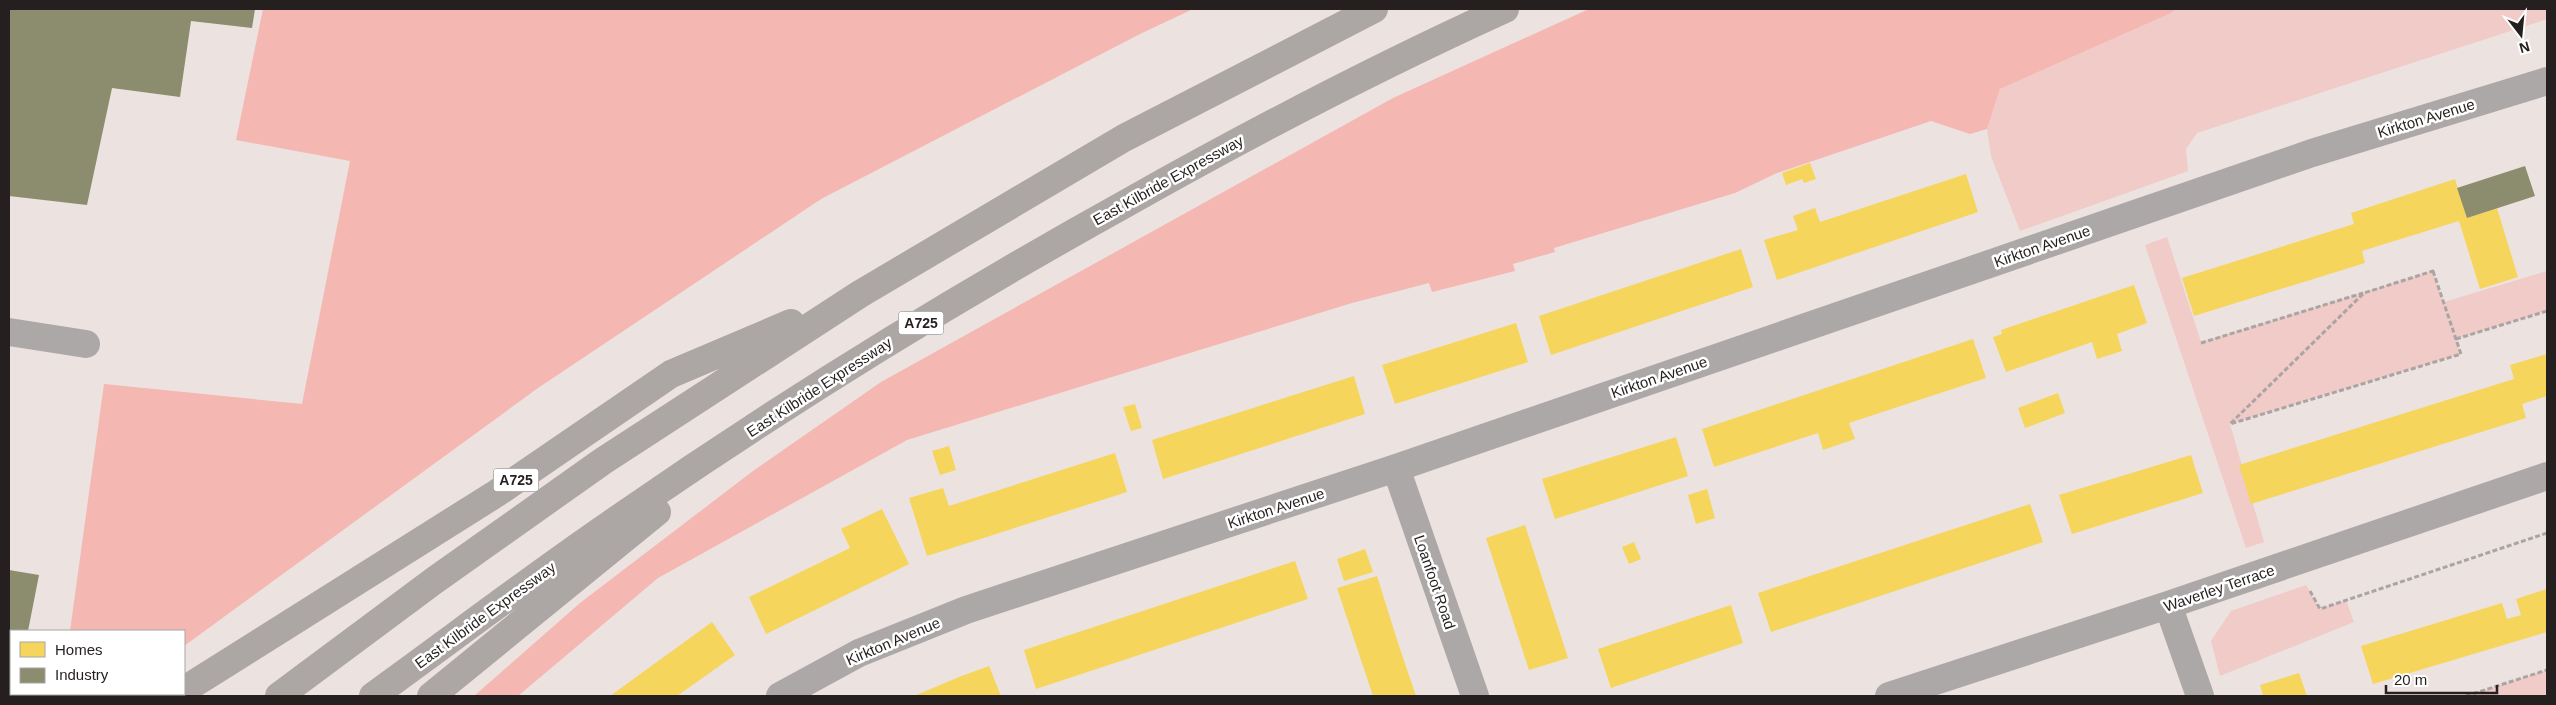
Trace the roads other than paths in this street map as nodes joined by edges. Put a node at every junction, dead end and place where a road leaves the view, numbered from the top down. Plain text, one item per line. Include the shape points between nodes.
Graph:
1 (1374, 9) edge
2 (1505, 9) edge
3 (2547, 81) edge
4 (860, 294) junction
5 (9, 332) edge
6 (86, 344) dead end
7 (767, 420) junction
8 (1396, 468) junction
9 (2547, 476) edge
10 (2168, 605) junction
11 (185, 689) edge
12 (279, 696) edge
13 (373, 696) edge
14 (431, 696) edge
15 (780, 696) edge
16 (1475, 696) edge
17 (1889, 696) edge
18 (2200, 696) edge

1 - 4 highway, A725 via 1124,138
2 - 7 highway, East Kilbride Expressway / A725 via 1226,147 1038,253 856,362
3 - 8 street, Kirkton Avenue via 2312,153
4 - 11 highway, A725 via 671,374 497,493
4 - 12 highway, A725 via 603,460
5 - 6 street
7 - 13 highway, East Kilbride Expressway / A725 via 590,539
7 - 14 highway, A725
8 - 15 street, Kirkton Avenue via 966,610 860,653
8 - 16 street, Loanfoot Road
9 - 10 street, Waverley Terrace
10 - 17 street, Waverley Terrace
10 - 18 street

